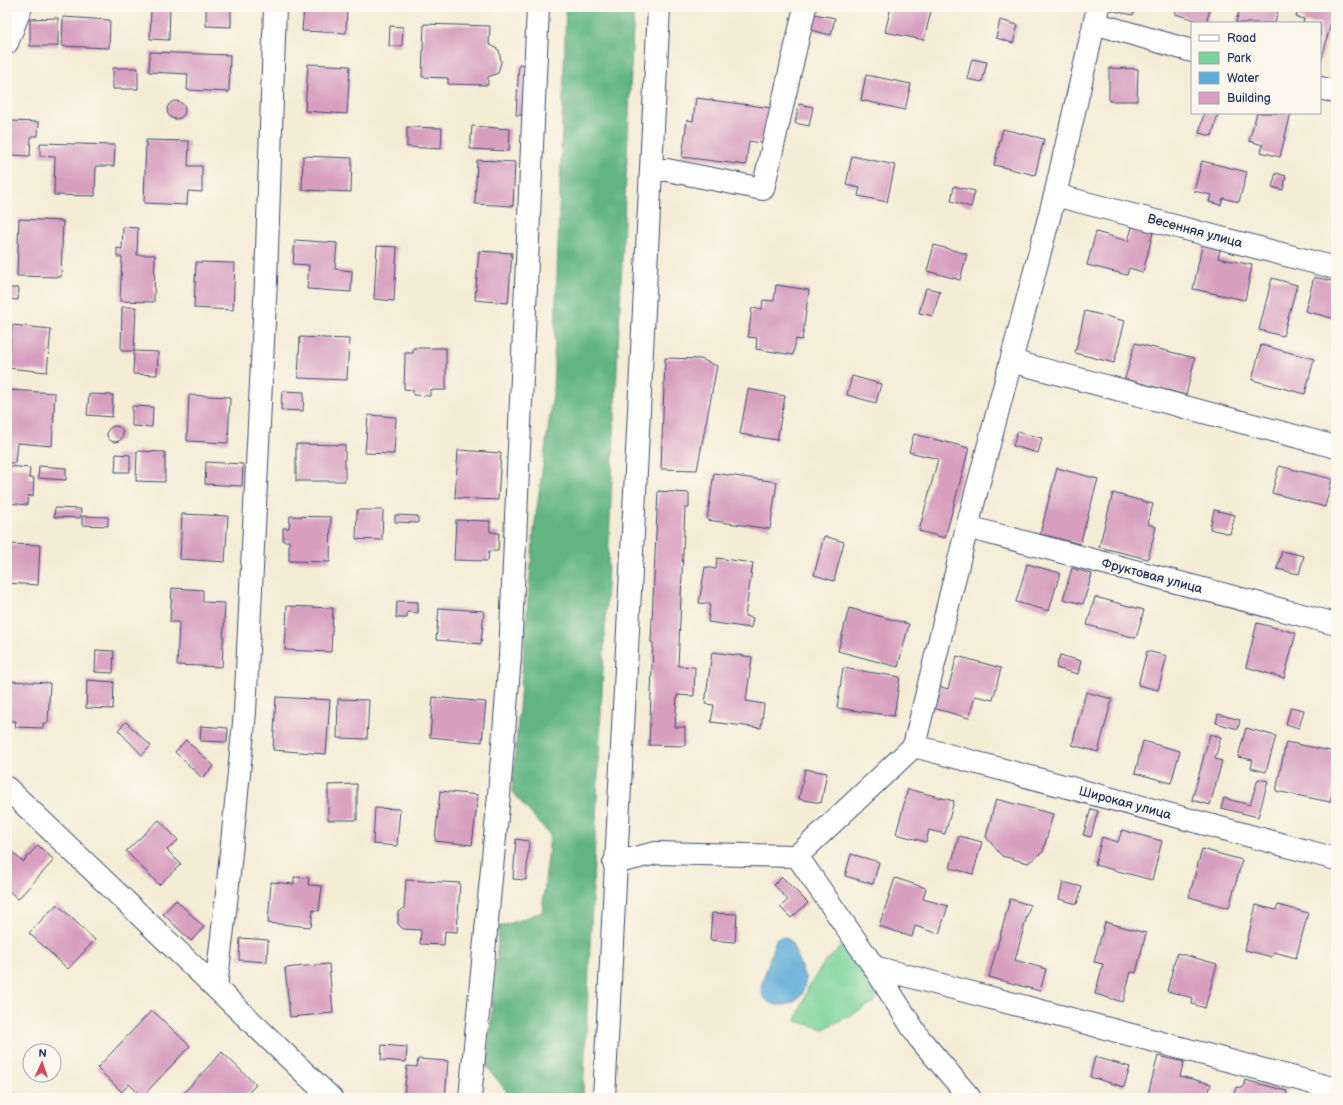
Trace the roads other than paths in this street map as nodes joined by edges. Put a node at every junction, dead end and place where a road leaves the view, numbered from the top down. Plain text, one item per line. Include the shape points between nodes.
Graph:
1 (21, 7) edge
2 (275, 7) edge
3 (538, 7) edge
4 (659, 7) edge
5 (805, 7) edge
6 (1096, 15) edge
7 (7, 43) edge
8 (1191, 51) edge
9 (1321, 88) edge
10 (1336, 92) edge
11 (652, 170) junction
12 (1055, 195) junction
13 (1336, 268) edge
14 (1011, 361) junction
15 (1336, 447) edge
16 (967, 527) junction
17 (1336, 624) edge
18 (914, 746) junction
19 (7, 788) edge
20 (796, 856) junction
21 (1336, 859) edge
22 (614, 863) junction
23 (874, 967) junction
24 (216, 987) junction
25 (1336, 1089) edge
26 (963, 1096) edge
27 (331, 1098) edge
28 (470, 1098) edge
29 (604, 1098) edge

1 - 7 street
2 - 24 street via 266,280 245,712
3 - 28 street via 510,656 499,803
4 - 11 street
5 - 11 street via 763,189 667,170
6 - 8 street
6 - 12 street
9 - 10 street
11 - 22 street
12 - 13 street, Весенняя улица
12 - 14 street
14 - 15 street
14 - 16 street
16 - 17 street, Фруктовая улица
16 - 18 street
18 - 20 street
18 - 21 street, Широкая улица
19 - 24 street
20 - 22 street via 656,853
20 - 23 street
22 - 29 street
23 - 25 street
23 - 26 street via 919,1038
24 - 27 street

